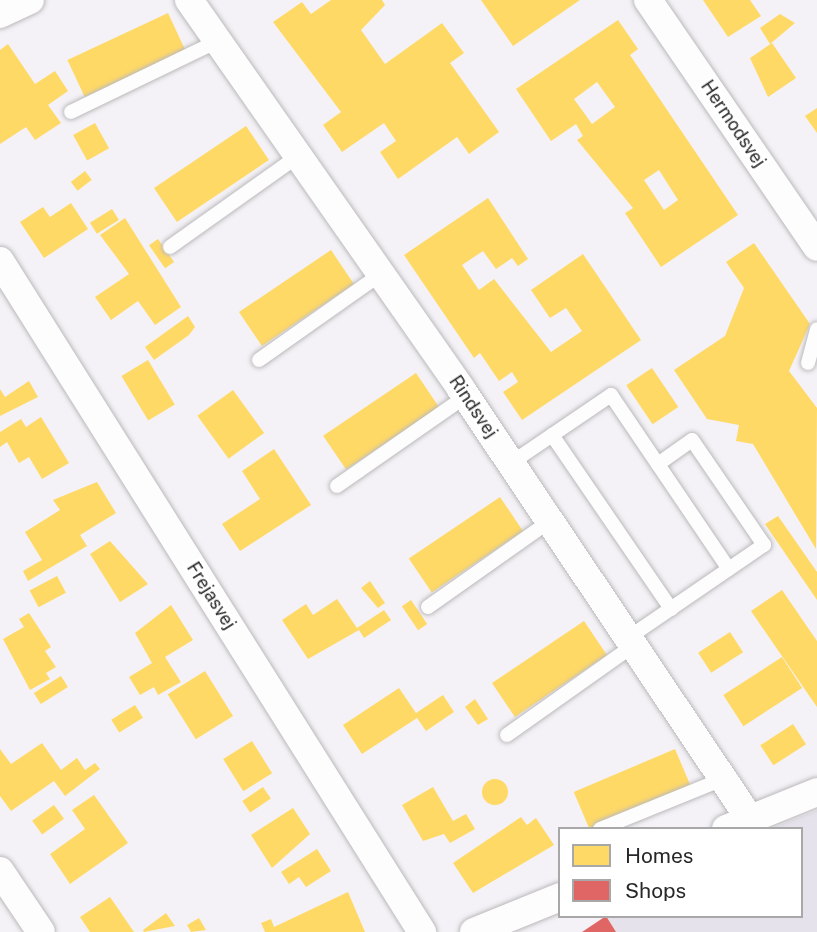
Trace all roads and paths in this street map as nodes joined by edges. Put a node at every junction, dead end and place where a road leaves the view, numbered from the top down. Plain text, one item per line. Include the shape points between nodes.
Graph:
1 (30, 0) edge
2 (189, 0) edge
3 (648, 0) edge
4 (0, 14) edge
5 (218, 41) junction
6 (71, 112) dead end
7 (298, 156) junction
8 (170, 247) dead end
9 (817, 247) edge
10 (0, 261) edge
11 (381, 274) junction
12 (817, 329) edge
13 (259, 360) dead end
14 (808, 363) dead end
15 (466, 396) junction
16 (552, 435) junction
17 (511, 463) junction
18 (657, 464) junction
19 (337, 486) dead end
20 (550, 521) junction
21 (729, 569) junction
22 (428, 607) dead end
23 (671, 609) junction
24 (631, 642) junction
25 (506, 735) dead end
26 (723, 779) junction
27 (817, 792) edge
28 (738, 824) edge
29 (605, 827) edge
30 (0, 871) edge
31 (558, 898) edge
32 (41, 932) edge
33 (422, 932) edge
34 (474, 932) edge

1 - 4 street
2 - 5 street, Rindsvej
3 - 9 street, Hermodsvej
5 - 6 lane
5 - 7 street, Rindsvej
7 - 8 lane
7 - 11 street, Rindsvej
10 - 33 street, Frejasvej
11 - 13 lane
11 - 15 street, Rindsvej
12 - 14 lane
15 - 17 street, Rindsvej
15 - 19 lane
16 - 17 lane
16 - 18 lane via 611,396
16 - 23 lane
17 - 20 street, Rindsvej
18 - 21 lane
18 - 21 lane via 692,440 764,545
20 - 22 lane
20 - 24 street, Rindsvej
21 - 23 lane
23 - 24 lane
24 - 25 lane
24 - 26 street, Rindsvej
26 - 28 street, Rindsvej
26 - 29 lane
27 - 28 street
30 - 32 street
31 - 34 street

